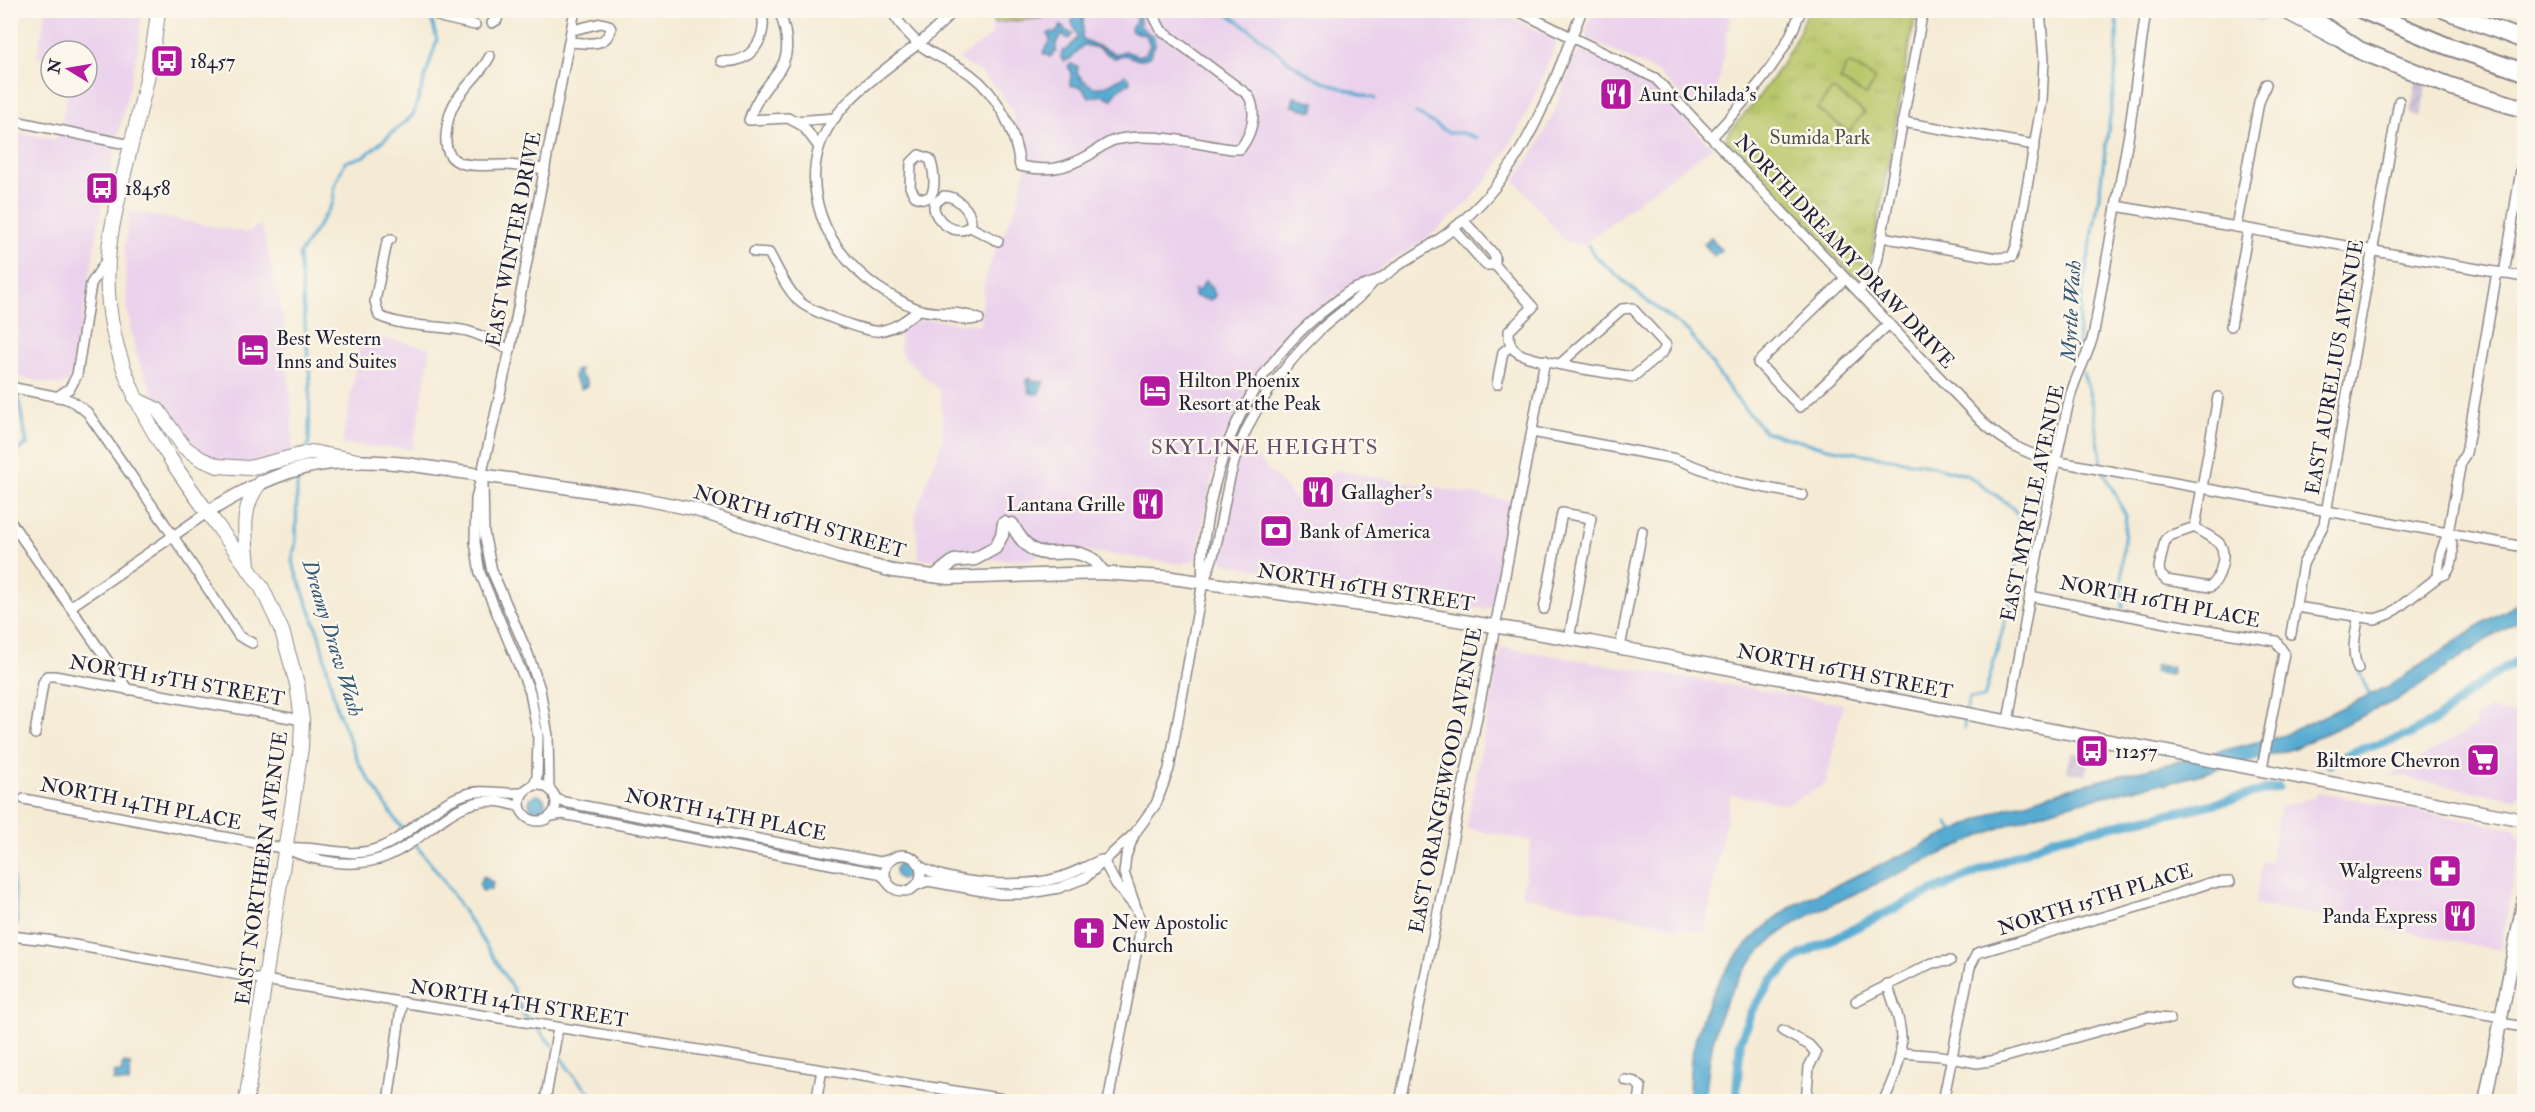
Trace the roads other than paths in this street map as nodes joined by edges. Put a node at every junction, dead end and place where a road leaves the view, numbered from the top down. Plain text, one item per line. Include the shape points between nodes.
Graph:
1 (158, 10) edge
2 (436, 10) edge
3 (499, 10) edge
4 (575, 10) edge
5 (761, 10) edge
6 (780, 10) edge
7 (891, 10) edge
8 (955, 10) edge
9 (1151, 10) edge
10 (1516, 10) edge
11 (1582, 10) edge
12 (1800, 10) edge
13 (1923, 10) edge
14 (2040, 10) edge
15 (2146, 10) edge
16 (2278, 10) edge
17 (2298, 10) edge
18 (2362, 10) edge
19 (2445, 10) edge
20 (492, 23) dead end
21 (475, 25) dead end
22 (573, 30) junction
23 (1571, 37) junction
24 (2524, 40) edge
25 (570, 42) junction
26 (920, 43) junction
27 (2358, 50) junction
28 (490, 56) dead end
29 (721, 61) dead end
30 (2524, 72) edge
31 (2266, 84) dead end
32 (2399, 101) dead end
33 (2524, 109) edge
34 (835, 118) junction
35 (10, 120) edge
36 (795, 121) junction
37 (1902, 122) junction
38 (1713, 136) junction
39 (131, 145) junction
40 (2035, 145) junction
41 (819, 147) junction
42 (2522, 164) dead end
43 (544, 169) junction
44 (933, 198) junction
45 (2116, 206) junction
46 (1463, 220) junction
47 (970, 227) junction
48 (2236, 227) junction
49 (1453, 228) junction
50 (2248, 230) junction
51 (1882, 237) junction
52 (392, 239) dead end
53 (998, 241) dead end
54 (754, 252) dead end
55 (2373, 252) junction
56 (109, 256) junction
57 (1495, 265) junction
58 (2500, 273) junction
59 (2524, 277) edge
60 (1845, 279) junction
61 (1372, 283) junction
62 (1857, 291) junction
63 (919, 309) junction
64 (940, 313) dead end
65 (1888, 324) junction
66 (2231, 326) dead end
67 (1511, 346) junction
68 (510, 350) junction
69 (1545, 360) junction
70 (1561, 363) junction
71 (1497, 384) dead end
72 (10, 387) edge
73 (57, 396) junction
74 (2218, 397) dead end
75 (135, 399) junction
76 (1532, 432) junction
77 (358, 461) joint
78 (2055, 461) junction
79 (292, 463) junction
80 (482, 474) junction
81 (260, 483) junction
82 (2202, 488) junction
83 (1803, 495) dead end
84 (2326, 511) junction
85 (208, 512) junction
86 (10, 521) edge
87 (2195, 527) junction
88 (1642, 531) dead end
89 (2448, 533) junction
90 (173, 537) junction
91 (2524, 547) edge
92 (248, 567) junction
93 (1104, 573) junction
94 (935, 576) junction
95 (1203, 582) junction
96 (2030, 596) junction
97 (70, 607) junction
98 (2296, 608) junction
99 (1544, 609) dead end
100 (2358, 619) junction
101 (1494, 627) junction
102 (2291, 634) dead end
103 (1569, 639) junction
104 (252, 643) dead end
105 (1620, 648) junction
106 (2358, 669) dead end
107 (128, 690) junction
108 (302, 720) junction
109 (2008, 721) junction
110 (35, 734) dead end
111 (2266, 769) junction
112 (533, 786) junction
113 (549, 789) junction
114 (522, 793) junction
115 (555, 798) junction
116 (24, 799) dead end
117 (520, 807) junction
118 (552, 816) junction
119 (2524, 820) edge
120 (1135, 833) junction
121 (286, 849) junction
122 (891, 859) junction
123 (1103, 860) junction
124 (920, 866) junction
125 (886, 879) junction
126 (2230, 882) dead end
127 (917, 885) junction
128 (2524, 898) edge
129 (1138, 910) junction
130 (10, 936) edge
131 (1950, 961) dead end
132 (264, 980) junction
133 (2298, 980) dead end
134 (1887, 984) junction
135 (1856, 1001) dead end
136 (402, 1002) junction
137 (2170, 1019) dead end
138 (2501, 1020) junction
139 (558, 1028) junction
140 (2524, 1028) edge
141 (1783, 1031) dead end
142 (1900, 1053) junction
143 (1952, 1058) junction
144 (822, 1070) junction
145 (1625, 1080) dead end
146 (1000, 1100) edge
147 (246, 1101) edge
148 (388, 1101) edge
149 (545, 1101) edge
150 (816, 1101) edge
151 (1023, 1101) edge
152 (1108, 1101) edge
153 (1400, 1101) edge
154 (1639, 1101) edge
155 (1806, 1101) edge
156 (1883, 1101) edge
157 (1943, 1101) edge
158 (2485, 1101) edge

1 - 39 main road, EAST NORTHERN AVENUE
2 - 21 street via 444,18
3 - 20 street
4 - 22 street, EAST WINTER DRIVE
5 - 29 street via 761,39 752,53 734,62
6 - 36 street via 787,55 749,120
7 - 26 street
8 - 26 street
9 - 26 street via 1161,30 1248,95 1254,104 1251,127 1240,149 1143,137 1113,140 1056,170 1020,166 1010,125 993,96 971,75
10 - 23 street, NORTH DREAMY DRAW DRIVE
11 - 23 street
12 - 38 street via 1785,44 1755,91
13 - 37 street
14 - 40 street via 2044,69
15 - 45 street, EAST MYRTLE AVENUE
16 - 27 street via 2319,34
17 - 27 highway
18 - 30 highway via 2447,46
19 - 24 highway
22 - 25 street, EAST WINTER DRIVE
22 - 25 street via 601,24 611,29 602,42
23 - 38 street, NORTH DREAMY DRAW DRIVE via 1655,78
23 - 46 street via 1535,127 1517,159
25 - 43 street, EAST WINTER DRIVE
26 - 34 street via 870,79
27 - 33 highway via 2450,86
28 - 43 street via 450,110 445,147 451,158 467,165
31 - 48 street via 2259,102
32 - 55 street, EAST AURELIUS AVENUE
34 - 36 street
34 - 41 street
35 - 39 street
36 - 41 street
37 - 40 street
37 - 51 street
38 - 60 street, NORTH DREAMY DRAW DRIVE via 1774,209
39 - 56 main road, EAST NORTHERN AVENUE
40 - 51 street via 2012,257 1997,258
41 - 63 street via 814,193 831,238 865,277
42 - 58 street
43 - 68 street, EAST WINTER DRIVE
44 - 44 street via 931,162 919,155 911,163 910,187 918,198
44 - 47 street via 956,199 970,215
44 - 47 street via 936,218 962,231
45 - 48 street
45 - 78 street, EAST MYRTLE AVENUE via 2091,345 2071,393
46 - 49 street
46 - 57 street via 1492,252
47 - 53 street
48 - 50 street
49 - 57 street via 1486,265
49 - 61 street
50 - 55 street
50 - 66 street
51 - 62 street via 1871,278
52 - 68 street via 387,243 376,291 379,316 467,331
54 - 63 street via 770,252 799,301 834,318 876,332 899,325
55 - 58 street
55 - 84 street, EAST AURELIUS AVENUE
56 - 73 street via 91,284 77,375 70,388
56 - 75 main road, EAST NORTHERN AVENUE via 114,338
57 - 67 street via 1533,307 1509,331
58 - 59 street
58 - 89 street
60 - 62 street, NORTH DREAMY DRAW DRIVE
60 - 65 street via 1758,363 1800,407
61 - 95 street via 1289,363 1251,419 1232,469 1214,560
61 - 95 street via 1350,291 1313,319 1279,353 1258,382 1219,466 1202,553
62 - 65 street, NORTH DREAMY DRAW DRIVE
63 - 64 street
65 - 78 street, NORTH DREAMY DRAW DRIVE via 1997,436 2017,449
67 - 69 street via 1518,353
67 - 71 street via 1503,352
68 - 80 street, EAST WINTER DRIVE
69 - 70 street
69 - 76 street, EAST ORANGEWOOD AVENUE
70 - 70 street via 1633,377 1666,345 1632,308 1622,309
72 - 73 street
73 - 90 street via 87,412
74 - 82 street
75 - 79 main road via 158,410 184,447 213,464 249,468
75 - 85 main road, EAST NORTHERN AVENUE via 150,428
76 - 83 street via 1676,459 1735,482
76 - 101 street, EAST ORANGEWOOD AVENUE
77 - 79 main road via 315,457
77 - 80 main road, NORTH 16TH STREET
78 - 82 street, NORTH DREAMY DRAW DRIVE
78 - 96 street, EAST MYRTLE AVENUE
79 - 81 main road
80 - 94 main road, NORTH 16TH STREET via 693,509 872,566
80 - 112 street, EAST WINTER DRIVE via 475,542 480,573 530,692 538,736 537,777
80 - 113 street, EAST WINTER DRIVE via 484,533 492,572 540,689 548,736
81 - 85 main road
81 - 92 main road via 244,519
82 - 84 street, NORTH DREAMY DRAW DRIVE
82 - 87 street
84 - 89 street, NORTH DREAMY DRAW DRIVE
84 - 98 street, EAST AURELIUS AVENUE via 2319,538 2303,564
85 - 90 street
85 - 92 main road, EAST NORTHERN AVENUE
86 - 97 street
87 - 87 street via 2220,544 2223,551 2218,577 2210,587 2166,580 2158,567 2165,540
88 - 105 street
89 - 91 street, NORTH DREAMY DRAW DRIVE
89 - 100 street via 2438,577 2383,617
90 - 97 street
90 - 104 street via 239,636
92 - 108 main road, EAST NORTHERN AVENUE via 282,631 297,684
93 - 94 main road, NORTH 16TH STREET via 1009,578
93 - 94 main road via 1093,560 1076,554 1033,551 1008,523 991,552 975,559 954,561
93 - 95 main road, NORTH 16TH STREET
95 - 101 main road, NORTH 16TH STREET
95 - 120 street via 1169,769 1156,804
96 - 109 street, EAST MYRTLE AVENUE
96 - 111 street, NORTH 16TH PLACE via 2276,641 2284,653
97 - 107 street
98 - 100 street
98 - 102 street, EAST AURELIUS AVENUE
99 - 103 street via 1562,513 1591,518
100 - 106 street via 2353,648
101 - 103 main road, NORTH 16TH STREET
101 - 153 street, EAST ORANGEWOOD AVENUE
103 - 105 main road, NORTH 16TH STREET
105 - 109 main road, NORTH 16TH STREET
107 - 108 street, NORTH 15TH STREET
107 - 110 street, NORTH 15TH STREET via 46,676
108 - 121 main road, EAST NORTHERN AVENUE
109 - 111 main road, NORTH 16TH STREET
111 - 119 main road, NORTH 16TH STREET
112 - 113 street
112 - 114 street
113 - 115 street
114 - 117 street
114 - 121 street, NORTH 14TH PLACE via 486,790 462,795 400,836 368,851 305,846
115 - 118 street
115 - 122 street, NORTH 14TH PLACE via 880,862
116 - 121 street, NORTH 14TH PLACE
117 - 118 street, NORTH 14TH PLACE via 524,816 533,821 545,821
117 - 121 street, NORTH 14TH PLACE via 474,802 445,816 408,845 385,857 360,862 305,857
118 - 125 street, NORTH 14TH PLACE via 570,815 878,873
120 - 123 street
120 - 129 street via 1124,873
121 - 132 main road, EAST NORTHERN AVENUE
122 - 124 street, NORTH 14TH PLACE via 906,854
122 - 125 street via 885,868
123 - 124 street, NORTH 14TH PLACE via 1056,879 1025,885 968,880
123 - 127 street, NORTH 14TH PLACE via 1085,878 1025,894 974,891 928,882
123 - 129 street via 1116,884
124 - 127 street
125 - 127 street, NORTH 14TH PLACE via 892,888 902,891
126 - 143 street, NORTH 15TH PLACE via 2209,883 1977,953
128 - 138 main road
129 - 152 street via 1138,938
130 - 132 street, NORTH 14TH STREET
131 - 134 street via 1932,963
132 - 136 street, NORTH 14TH STREET
132 - 147 main road, EAST NORTHERN AVENUE
133 - 138 street
134 - 135 street
134 - 142 street via 1900,1019
136 - 139 street, NORTH 14TH STREET
136 - 148 street
137 - 143 street via 2148,1017 1991,1061 1977,1063
138 - 140 street
138 - 158 main road
139 - 144 street, NORTH 14TH STREET
139 - 149 street
141 - 155 street via 1816,1053 1809,1067
142 - 143 street
142 - 156 street via 1893,1082
143 - 157 street
144 - 146 street, NORTH 14TH STREET
144 - 150 street
145 - 154 street via 1641,1087
146 - 151 street, NORTH 14TH STREET

